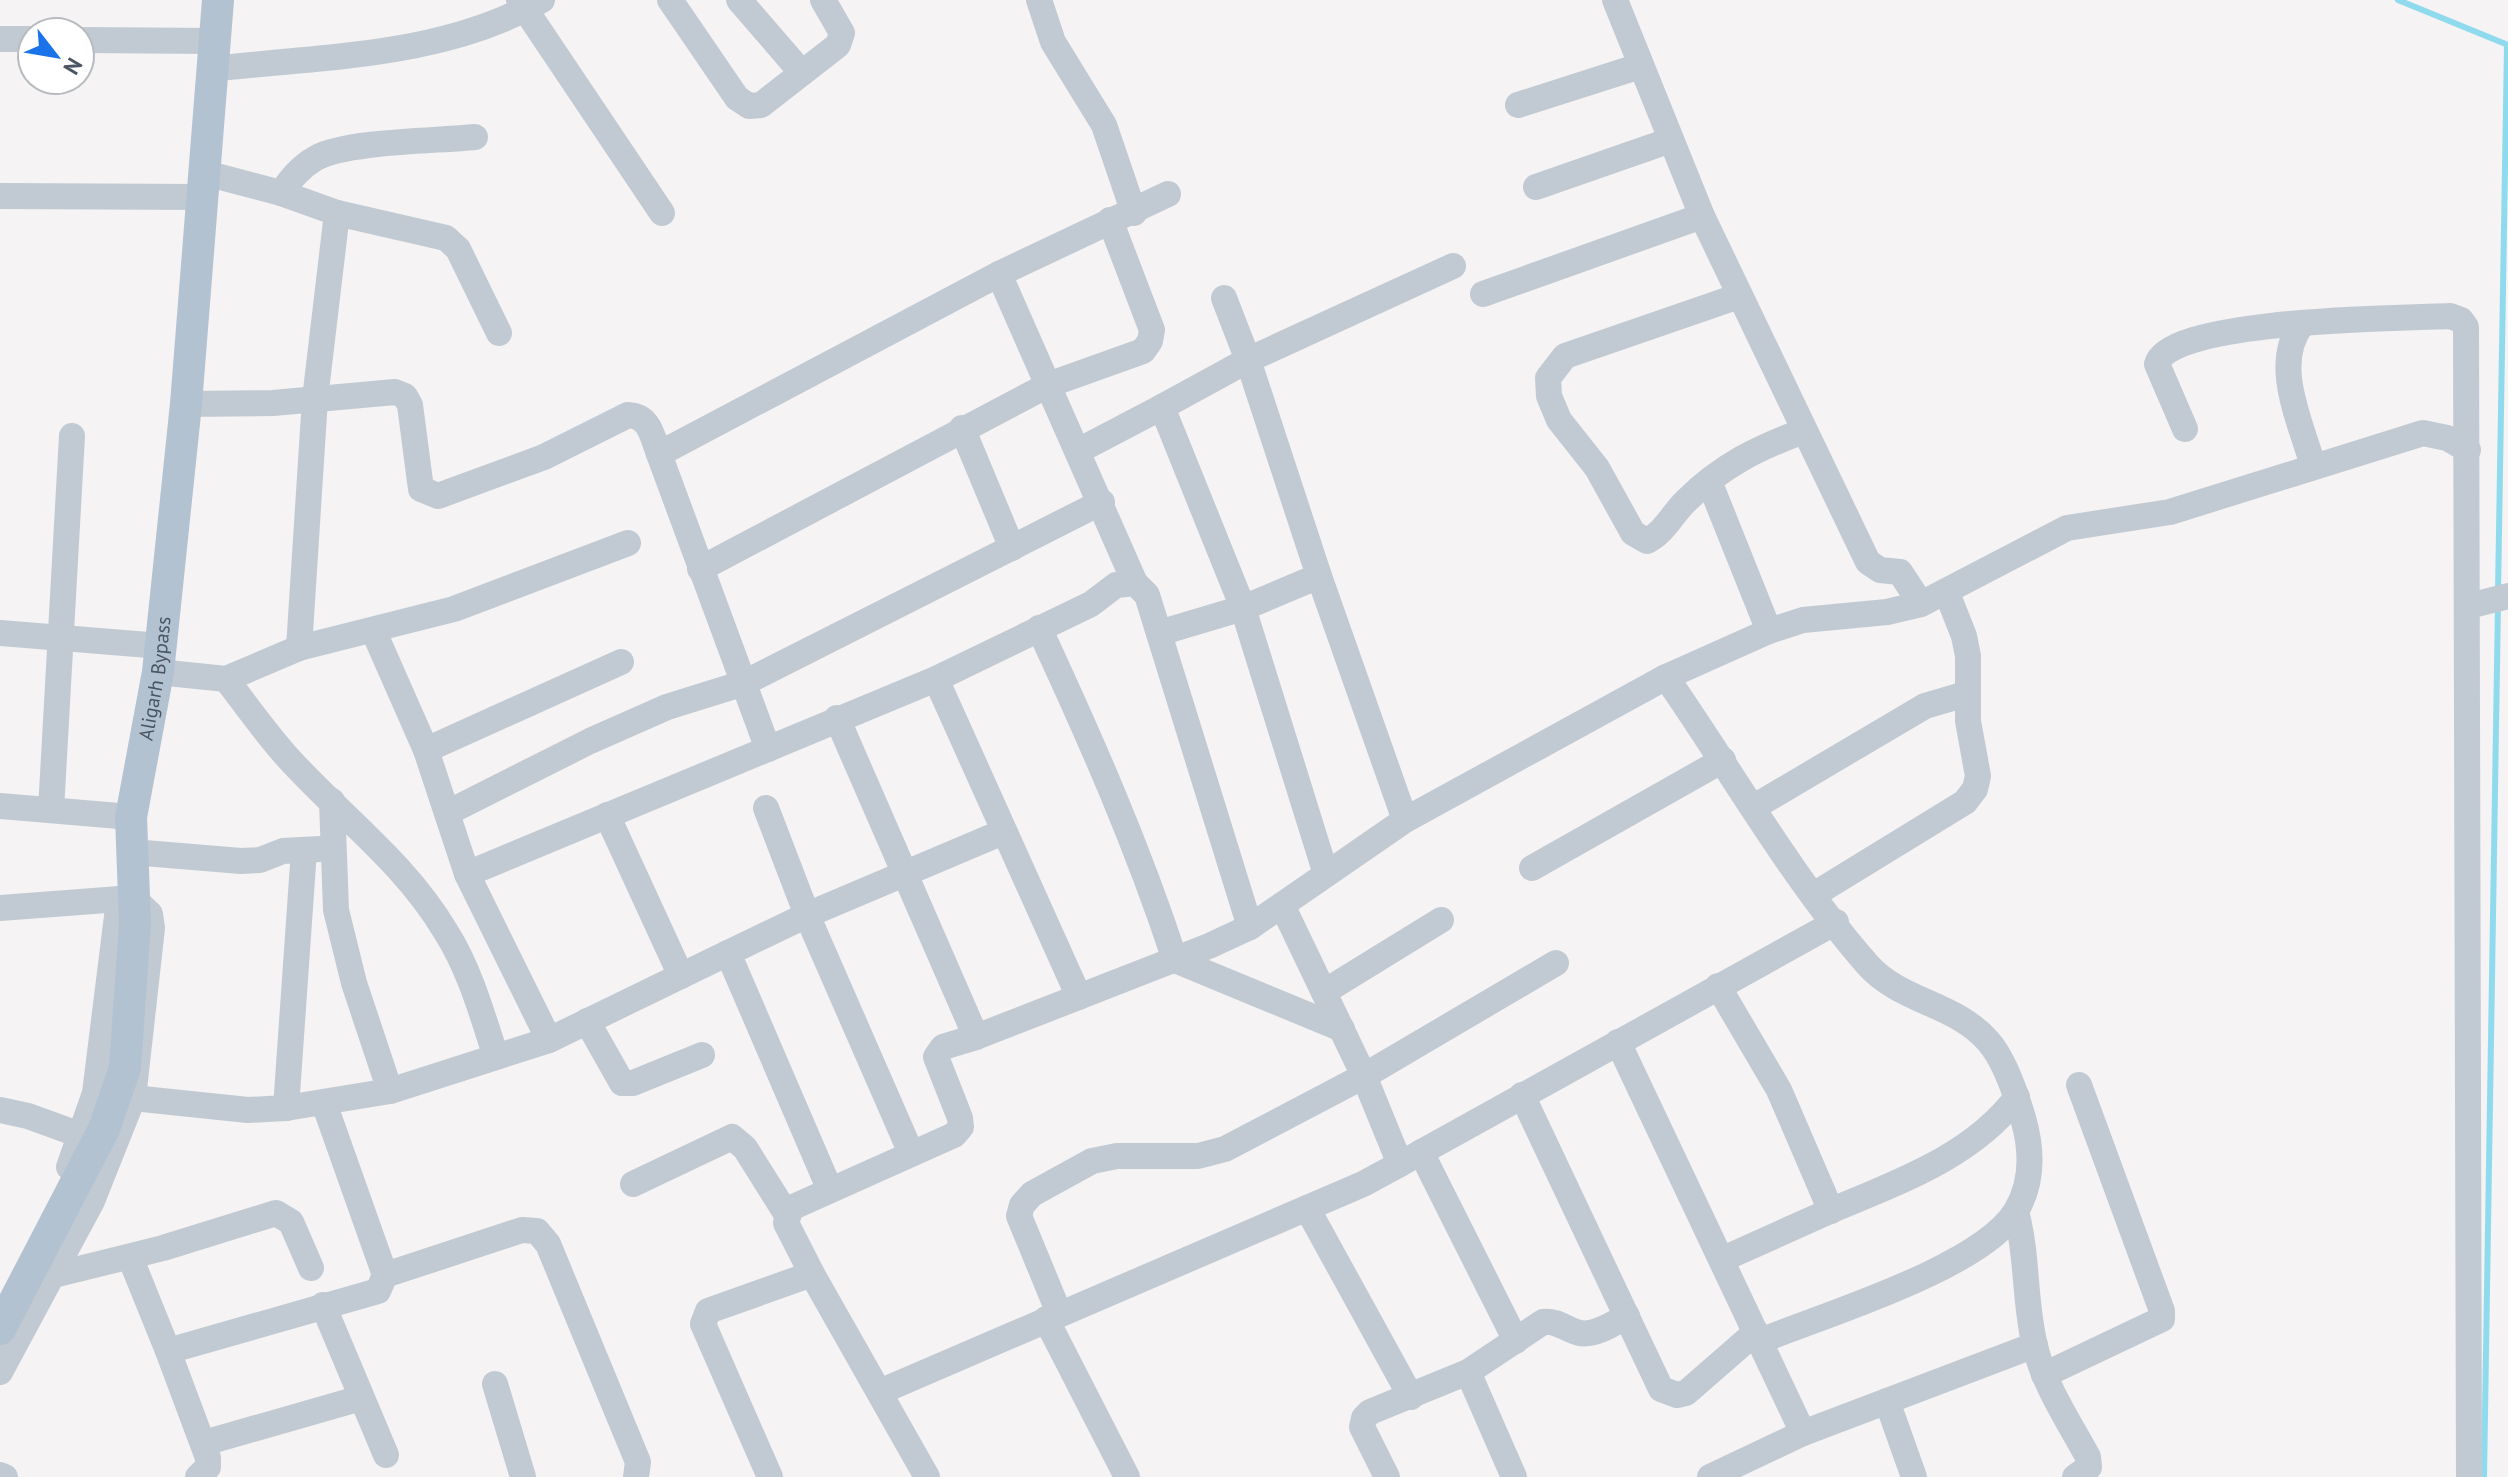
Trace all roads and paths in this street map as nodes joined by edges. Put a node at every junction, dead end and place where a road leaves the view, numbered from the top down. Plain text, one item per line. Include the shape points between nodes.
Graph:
1 (218, 0) edge
2 (670, 0) edge
3 (739, 0) edge
4 (823, 0) edge
5 (1039, 0) edge
6 (1615, 0) edge
7 (528, 4) edge
8 (96, 42) edge
9 (214, 55) junction
10 (1640, 66) junction
11 (802, 73) junction
12 (1518, 105) dead end
13 (475, 137) dead end
14 (1671, 140) junction
15 (203, 185) junction
16 (1536, 187) dead end
17 (281, 193) junction
18 (1168, 194) dead end
19 (0, 196) edge
20 (337, 213) junction
21 (662, 213) dead end
22 (1122, 216) junction
23 (1702, 216) junction
24 (1453, 266) dead end
25 (999, 274) junction
26 (1483, 294) dead end
27 (1739, 296) junction
28 (1224, 298) dead end
29 (2302, 324) junction
30 (499, 333) dead end
31 (1248, 360) junction
32 (1048, 385) junction
33 (315, 399) junction
34 (186, 404) junction
35 (1162, 407) junction
36 (962, 428) junction
37 (2185, 429) dead end
38 (1804, 431) junction
39 (72, 436) dead end
40 (2468, 450) junction
41 (1078, 451) junction
42 (659, 454) junction
43 (2313, 466) junction
44 (1709, 481) junction
45 (1102, 502) junction
46 (628, 543) dead end
47 (1012, 548) junction
48 (700, 569) junction
49 (1319, 576) junction
50 (1135, 583) junction
51 (1947, 593) junction
52 (2491, 601) edge
53 (1921, 604) junction
54 (1243, 608) junction
55 (1039, 628) junction
56 (1769, 631) junction
57 (374, 632) junction
58 (0, 633) edge
59 (1159, 633) junction
60 (62, 636) junction
61 (299, 648) junction
62 (159, 659) junction
63 (621, 662) dead end
64 (1666, 677) junction
65 (226, 679) junction
66 (936, 679) junction
67 (744, 683) junction
68 (1966, 694) junction
69 (837, 718) junction
70 (768, 749) junction
71 (426, 750) junction
72 (1723, 760) junction
73 (332, 801) junction
74 (0, 806) edge
75 (1754, 807) junction
76 (766, 808) dead end
77 (51, 810) junction
78 (447, 813) junction
79 (607, 815) junction
80 (131, 817) junction
81 (1405, 820) junction
82 (1003, 832) junction
83 (332, 848) junction
84 (304, 850) junction
85 (132, 852) junction
86 (1532, 868) dead end
87 (1325, 871) junction
88 (467, 874) junction
89 (906, 874) junction
90 (1815, 894) junction
91 (1282, 905) junction
92 (129, 907) junction
93 (0, 908) edge
94 (807, 915) junction
95 (1441, 920) dead end
96 (1836, 922) junction
97 (1250, 927) junction
98 (728, 953) junction
99 (1175, 960) junction
100 (1556, 963) dead end
101 (681, 976) junction
102 (1718, 986) junction
103 (1324, 992) junction
104 (1079, 997) junction
105 (587, 1021) junction
106 (1342, 1029) junction
107 (976, 1037) junction
108 (549, 1040) junction
109 (1618, 1042) junction
110 (702, 1055) dead end
111 (496, 1057) junction
112 (1364, 1076) junction
113 (2079, 1085) dead end
114 (390, 1091) junction
115 (1522, 1095) junction
116 (2017, 1097) junction
117 (133, 1098) junction
118 (324, 1103) junction
119 (286, 1108) junction
120 (0, 1110) edge
121 (83, 1136) junction
122 (911, 1153) junction
123 (1411, 1158) junction
124 (633, 1184) dead end
125 (830, 1190) junction
126 (1307, 1208) junction
127 (1831, 1211) junction
128 (2016, 1211) junction
129 (787, 1215) junction
130 (130, 1257) junction
131 (1723, 1259) junction
132 (311, 1268) dead end
133 (812, 1274) junction
134 (385, 1275) junction
135 (50, 1276) junction
136 (0, 1302) edge
137 (323, 1305) junction
138 (1052, 1316) junction
139 (1627, 1316) junction
140 (0, 1329) edge
141 (1758, 1336) junction
142 (1516, 1341) junction
143 (2035, 1345) junction
144 (168, 1351) junction
145 (0, 1372) edge
146 (1468, 1372) junction
147 (2044, 1375) junction
148 (495, 1384) dead end
149 (882, 1391) junction
150 (1411, 1397) junction
151 (361, 1398) junction
152 (1887, 1401) junction
153 (1803, 1433) junction
154 (204, 1443) junction
155 (386, 1455) dead end
156 (1746, 1469) edge
157 (198, 1477) edge
158 (523, 1477) edge
159 (636, 1477) edge
160 (770, 1477) edge
161 (927, 1477) edge
162 (1127, 1477) edge
163 (1387, 1477) edge
164 (1514, 1477) edge
165 (1710, 1477) edge
166 (1914, 1477) edge
167 (2075, 1477) edge
168 (2469, 1477) edge

1 - 9 main road, Aligarh Bypass
2 - 11 street via 737,98 749,106 761,105
3 - 11 street
4 - 11 street via 842,33 838,45
5 - 22 street via 1053,42 1104,125
6 - 10 street
7 - 9 street via 491,27 441,42
7 - 21 street
8 - 9 street
9 - 15 main road, Aligarh Bypass
10 - 12 street
10 - 14 street
13 - 17 street via 318,157 296,172
14 - 16 street
14 - 23 street
15 - 17 street
15 - 19 street
15 - 34 main road, Aligarh Bypass
17 - 20 street
18 - 22 street
20 - 30 street via 446,238 458,249
20 - 33 street
22 - 25 street
22 - 32 street via 1152,330 1150,341 1143,351
23 - 26 street
23 - 27 street
24 - 31 street
25 - 32 street
25 - 42 street
27 - 38 street
27 - 44 street via 1565,356 1548,378 1559,420 1597,468 1639,539 1655,537
28 - 31 street
29 - 37 street via 2242,327 2165,351 2158,371
29 - 40 street via 2450,316 2461,320 2468,341
29 - 43 street via 2287,353 2288,375
31 - 35 street
31 - 49 street
32 - 36 street
32 - 41 street
33 - 34 street
33 - 42 street via 395,392 405,396 417,480 428,495 438,496 544,457 628,415 647,422
33 - 61 street
34 - 62 main road, Aligarh Bypass
35 - 41 street
35 - 54 street
36 - 47 street
36 - 48 street
38 - 44 street via 1737,459
38 - 53 street via 1868,562 1880,570 1900,572
39 - 60 street
40 - 43 street via 2423,433
40 - 52 street
41 - 45 street
42 - 48 street
43 - 51 street via 2170,512 2067,528
44 - 56 street
45 - 47 street
45 - 50 street
46 - 57 street via 467,604
47 - 67 street
48 - 67 street
49 - 54 street
49 - 81 street
50 - 55 street via 1116,585 1091,604
50 - 59 street via 1147,595
51 - 53 street
51 - 68 street via 1964,636
52 - 168 street
53 - 56 street via 1803,620
54 - 59 street
54 - 87 street
55 - 66 street
55 - 99 street via 1128,825
56 - 64 street
57 - 61 street
57 - 71 street
58 - 60 street
59 - 97 street
60 - 62 street
60 - 77 street
61 - 65 street
62 - 65 street
62 - 80 main road, Aligarh Bypass
63 - 71 street
64 - 72 street
64 - 81 street
65 - 73 street via 291,760
66 - 69 street
66 - 82 street
67 - 70 street
67 - 78 street via 628,724
68 - 75 street via 1925,706
68 - 90 street via 1978,776 1975,789 1965,802
69 - 70 street
69 - 89 street
70 - 79 street
71 - 78 street
72 - 75 street
72 - 86 street
73 - 83 street
73 - 111 street via 415,885 448,934 473,986
74 - 77 street
75 - 90 street
76 - 94 street
77 - 80 street
78 - 88 street
79 - 88 street
79 - 101 street
80 - 85 main road, Aligarh Bypass
81 - 87 street
82 - 89 street
82 - 104 street
83 - 84 street
83 - 114 street via 336,910
84 - 85 street via 241,861
84 - 119 street
85 - 92 main road, Aligarh Bypass
87 - 91 street
88 - 108 street
89 - 94 street
89 - 107 street
90 - 96 street
91 - 97 street
91 - 103 street
92 - 93 street
92 - 117 street via 150,914 152,928
92 - 121 street
92 - 140 main road, Aligarh Bypass via 125,1068 113,1110
94 - 98 street
94 - 122 street
95 - 103 street
96 - 102 street
96 - 116 street via 1869,966 1898,990 1966,1019 1991,1043
97 - 99 street
98 - 101 street
98 - 125 street
99 - 104 street
99 - 106 street
100 - 112 street
101 - 105 street
102 - 109 street
102 - 127 street via 1779,1090
103 - 106 street
104 - 107 street
105 - 108 street
105 - 110 street via 622,1083
106 - 112 street
107 - 122 street via 943,1047 936,1057 961,1127
108 - 111 street
109 - 115 street
109 - 131 street
111 - 114 street
112 - 123 street
112 - 138 street via 1225,1149 1198,1156 1092,1161 1032,1194 1019,1216
113 - 147 street via 2162,1319
114 - 118 street
115 - 123 street
115 - 139 street
116 - 127 street via 2002,1117 1970,1142
116 - 128 street via 2031,1145 2029,1178
117 - 119 street via 232,1109
117 - 135 street via 92,1201
118 - 119 street
118 - 134 street
120 - 121 street
121 - 136 street
122 - 125 street
123 - 126 street
123 - 142 street
124 - 129 street via 732,1137 745,1148
125 - 129 street via 791,1208
126 - 138 street
126 - 150 street
127 - 131 street
128 - 141 street via 1991,1238 1943,1268
128 - 143 street
129 - 133 street via 786,1223
130 - 132 street via 276,1213 291,1222
130 - 135 street
130 - 144 street
131 - 141 street
133 - 149 street
133 - 160 street via 708,1311 704,1317
134 - 137 street via 378,1291
134 - 159 street via 522,1230 537,1231 548,1244 638,1462
135 - 145 street
137 - 144 street
137 - 151 street
138 - 149 street
138 - 162 street
139 - 141 street via 1661,1389 1677,1395
139 - 142 street via 1581,1334 1543,1322
141 - 153 street
142 - 146 street
143 - 147 street
143 - 152 street
144 - 154 street
146 - 150 street
146 - 164 street
147 - 167 street via 2088,1457 2089,1467
148 - 158 street
149 - 161 street
150 - 163 street via 1364,1418 1362,1427
151 - 154 street
151 - 155 street
152 - 153 street
152 - 166 street
153 - 156 street
154 - 157 street via 208,1467
156 - 165 street

